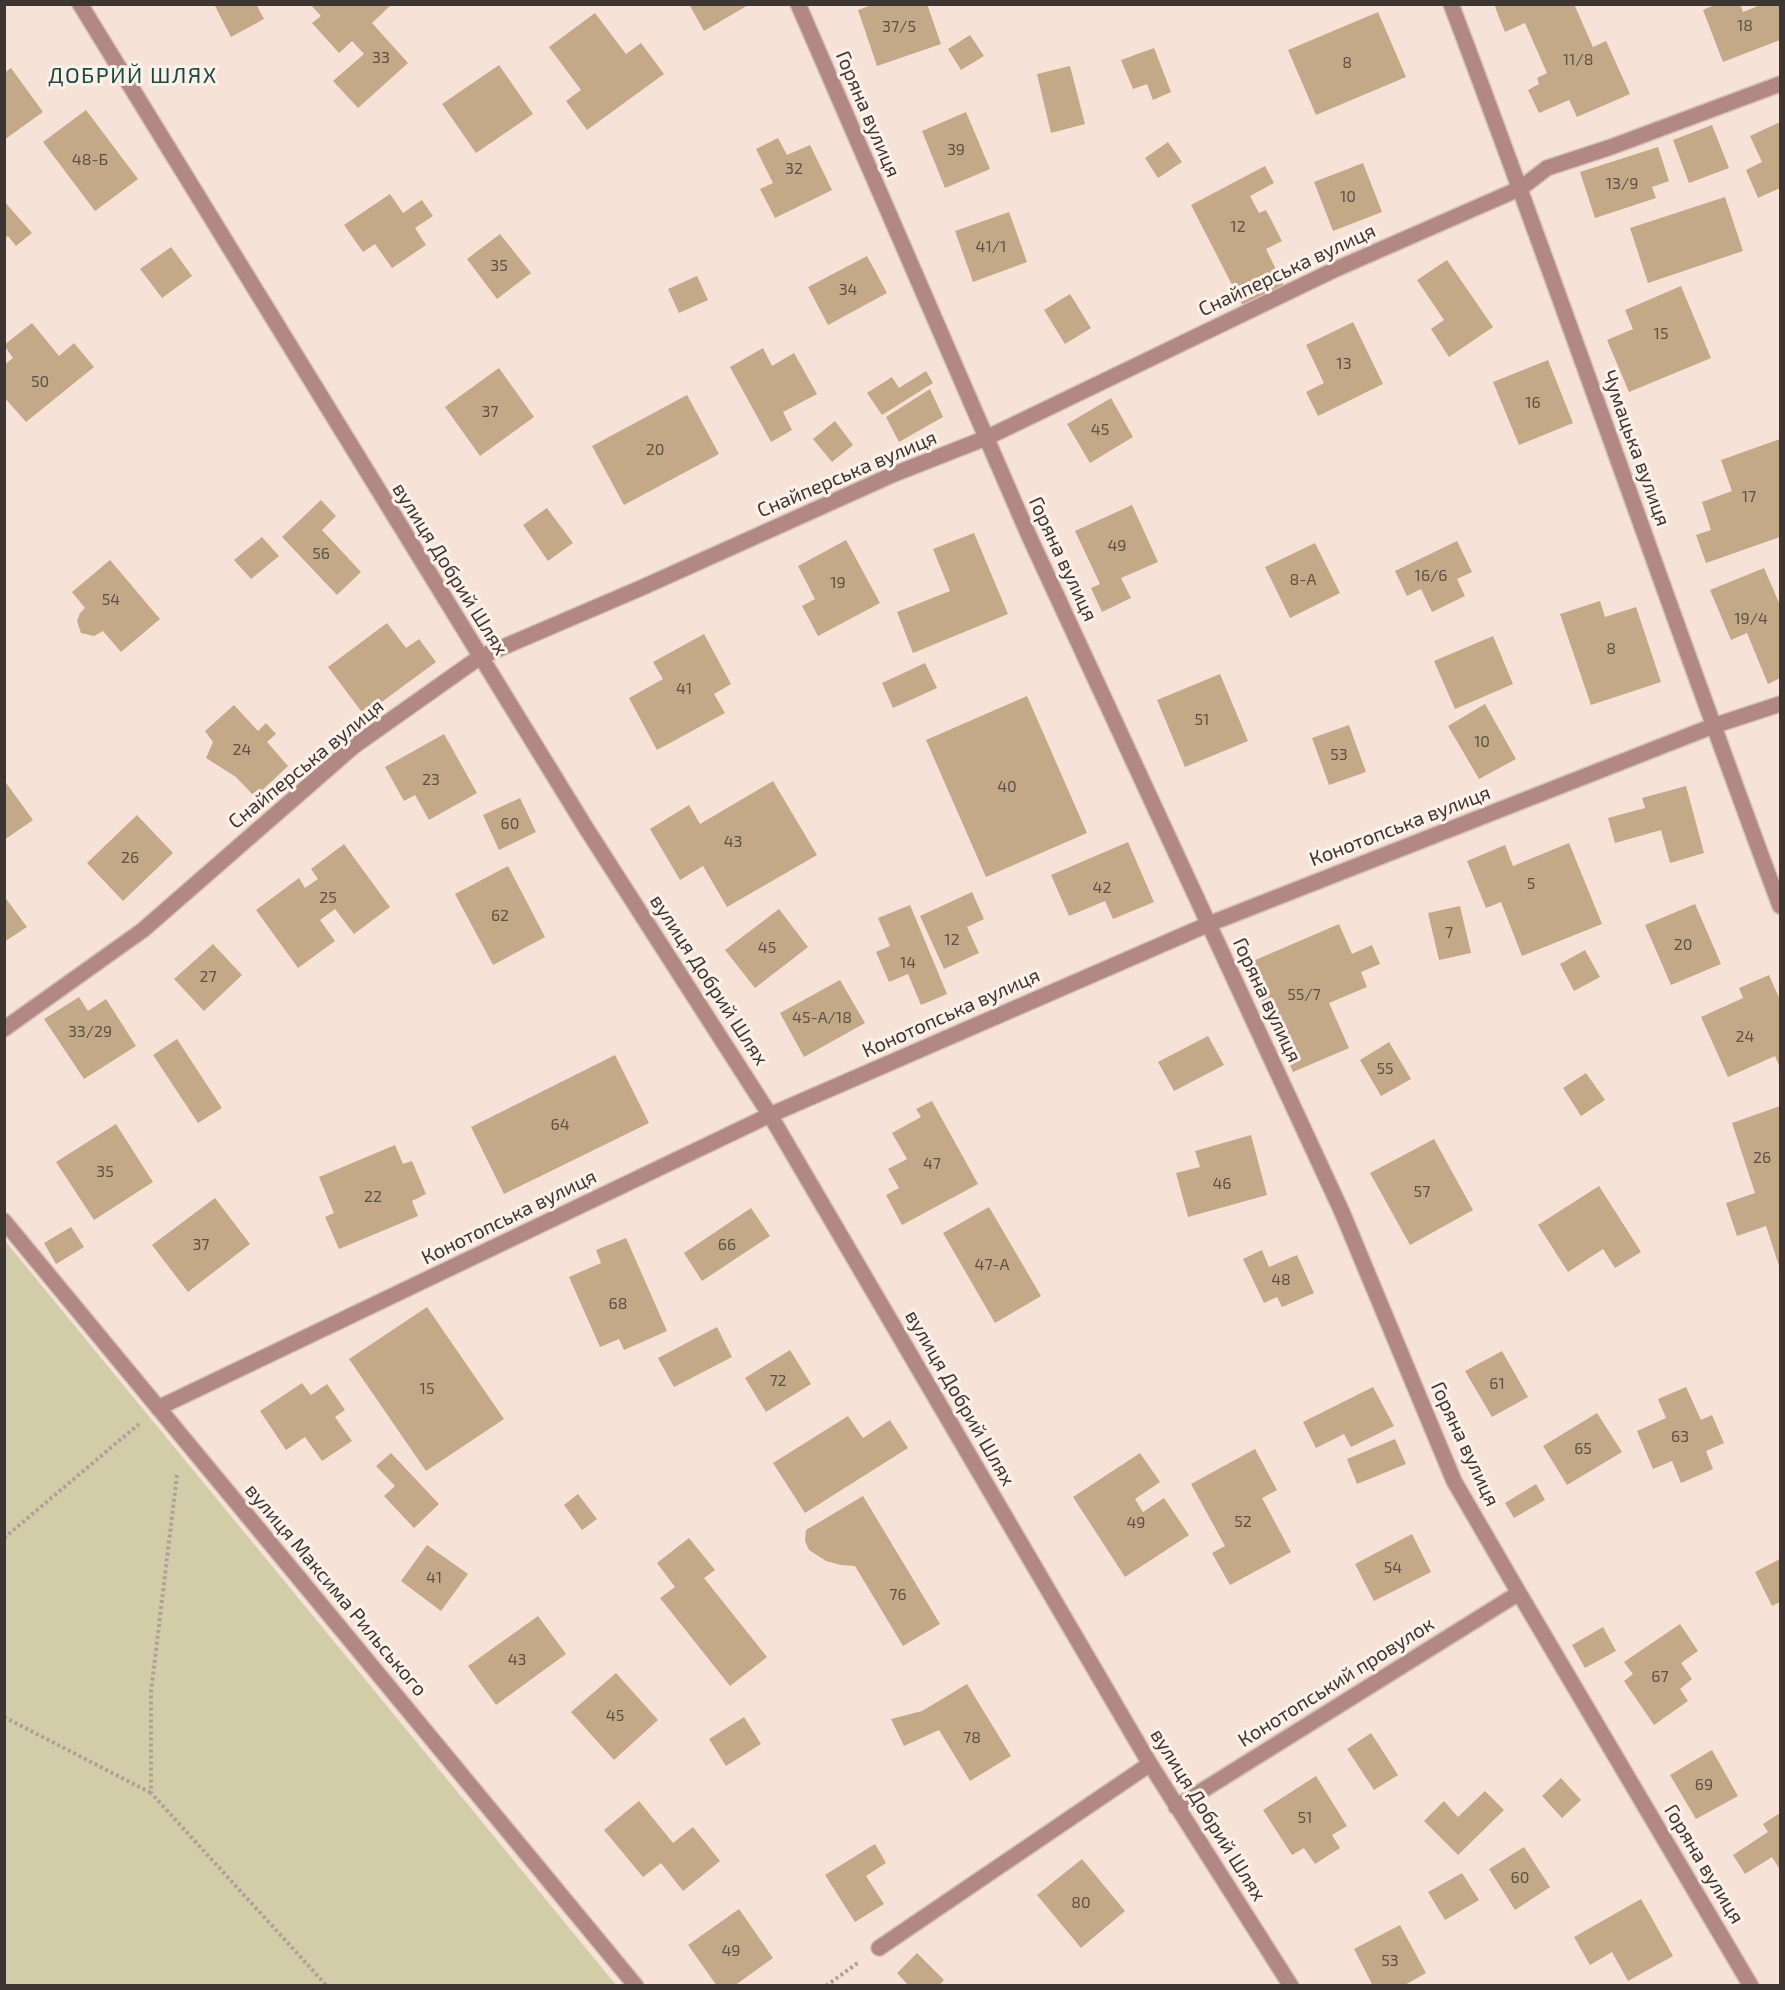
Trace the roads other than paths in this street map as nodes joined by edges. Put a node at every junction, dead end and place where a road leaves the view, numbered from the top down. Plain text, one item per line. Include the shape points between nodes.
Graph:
1 (80, 4) edge
2 (798, 4) edge
3 (1451, 4) edge
4 (1780, 84) edge
5 (1521, 188) junction
6 (986, 438) junction
7 (480, 657) junction
8 (1780, 704) edge
9 (1713, 726) junction
10 (1780, 906) edge
11 (1209, 924) junction
12 (4, 1029) edge
13 (770, 1115) junction
14 (4, 1221) edge
15 (158, 1408) junction
16 (1519, 1593) junction
17 (1150, 1764) junction
18 (1176, 1807) junction
19 (879, 1948) road end
20 (636, 1986) edge
21 (1291, 1986) edge
22 (1751, 1986) edge

1 - 7 street, вулиця Добрий Шлях
2 - 6 street, Горяна вулиця
3 - 5 street, Чумацька вулиця
4 - 5 street, Снайперська вулиця via 1547,168
5 - 6 street, Снайперська вулиця via 1334,270
5 - 9 street, Чумацька вулиця
6 - 7 street, Снайперська вулиця via 892,475
6 - 11 street, Горяна вулиця
7 - 12 street, Снайперська вулиця via 354,746 143,930
7 - 13 street, вулиця Добрий Шлях
8 - 9 street, Конотопська вулиця
9 - 10 street, Чумацька вулиця
9 - 11 street, Конотопська вулиця
11 - 13 street, Конотопська вулиця
11 - 16 street, Горяна вулиця via 1341,1212 1454,1481
13 - 15 street, Конотопська вулиця
13 - 17 street, вулиця Добрий Шлях
14 - 15 street, вулиця Максима Рильського
15 - 20 street, вулиця Максима Рильського
16 - 18 street, Конотопський провулок
16 - 22 street, Горяна вулиця
17 - 18 street, вулиця Добрий Шлях
17 - 19 street
18 - 21 street, вулиця Добрий Шлях

